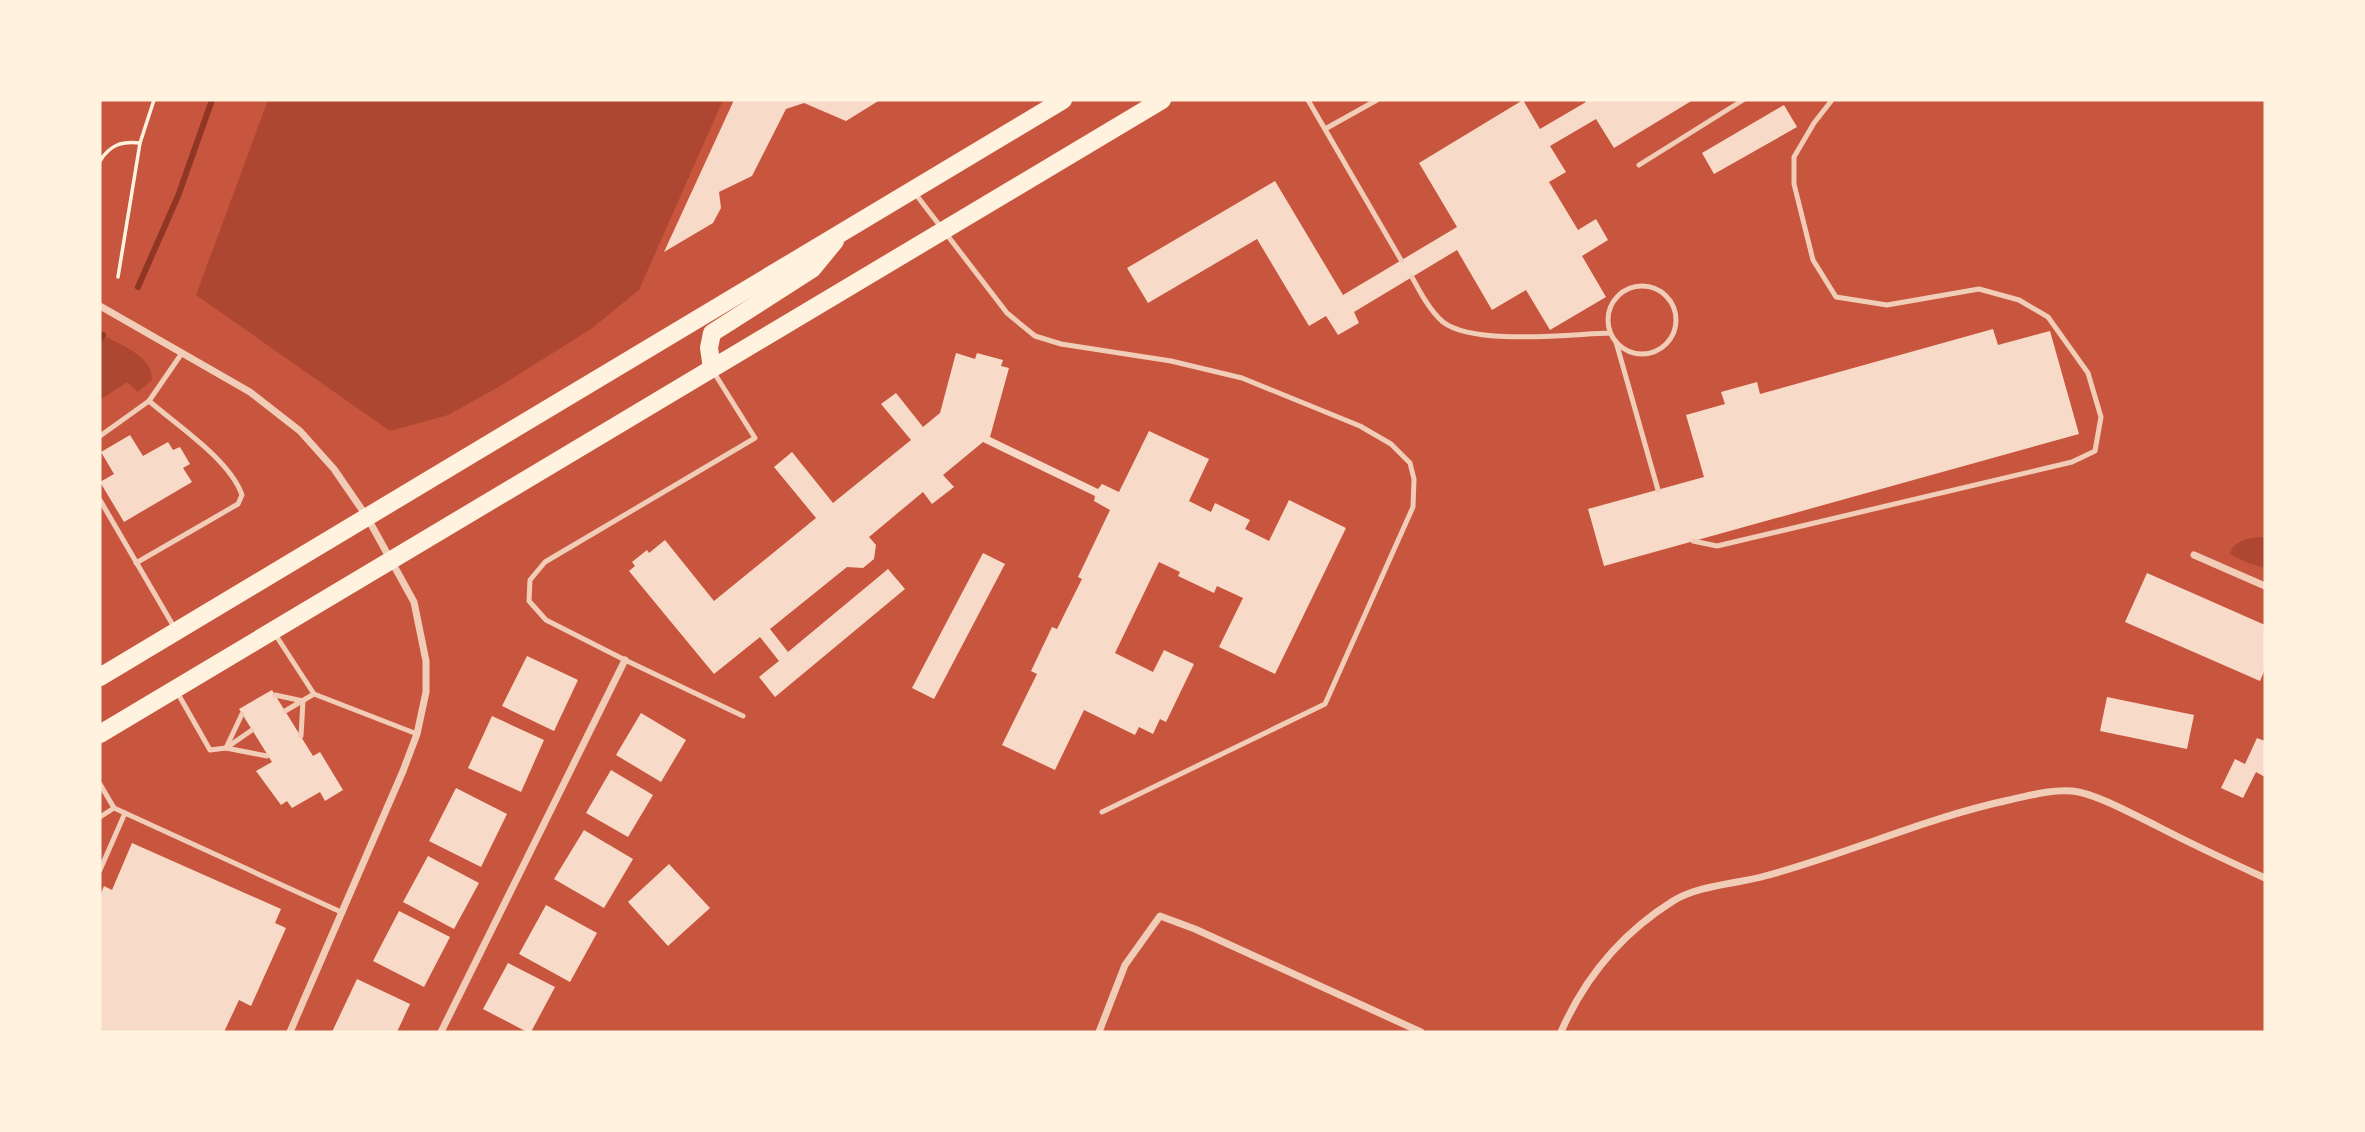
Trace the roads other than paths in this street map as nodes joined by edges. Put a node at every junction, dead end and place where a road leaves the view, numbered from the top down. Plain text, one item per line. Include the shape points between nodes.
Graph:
1 (1063, 100) edge
2 (1162, 100) edge
3 (1308, 100) edge
4 (1377, 100) edge
5 (1743, 100) edge
6 (1832, 100) edge
7 (1325, 129) junction
8 (1639, 165) dead end
9 (912, 190) junction
10 (945, 229) junction
11 (844, 230) junction
12 (1401, 260) dead end
13 (1412, 277) dead end
14 (100, 306) edge
15 (1610, 332) junction
16 (1616, 342) junction
17 (182, 353) junction
18 (712, 368) junction
19 (149, 401) junction
20 (100, 436) edge
21 (1658, 490) dead end
22 (100, 500) edge
23 (367, 517) junction
24 (1693, 541) dead end
25 (2194, 555) dead end
26 (391, 561) junction
27 (136, 563) junction
28 (2265, 586) edge
29 (176, 631) junction
30 (274, 632) junction
31 (625, 660) junction
32 (100, 677) edge
33 (176, 690) junction
34 (314, 694) junction
35 (275, 695) dead end
36 (303, 701) junction
37 (285, 711) dead end
38 (242, 714) dead end
39 (743, 716) dead end
40 (252, 730) dead end
41 (100, 734) edge
42 (417, 734) junction
43 (301, 736) dead end
44 (226, 748) junction
45 (267, 756) dead end
46 (100, 785) edge
47 (114, 808) junction
48 (1102, 812) dead end
49 (125, 813) junction
50 (100, 817) edge
51 (100, 870) edge
52 (2265, 878) edge
53 (341, 912) junction
54 (290, 1032) edge
55 (441, 1032) edge
56 (1099, 1032) edge
57 (1421, 1032) edge
58 (1561, 1032) edge

1 - 9 main road
2 - 10 main road
3 - 7 lane
4 - 7 lane
5 - 8 lane
6 - 24 lane via 1794,157 1794,184 1813,260 1836,297 1887,305 1979,289 2019,300 2049,317 2088,373 2101,418 2095,451 2072,462 1717,547
7 - 12 lane
9 - 10 lane
9 - 11 main road
10 - 18 main road
10 - 48 lane via 1007,313 1035,335 1242,378 1360,426 1391,444 1410,463 1413,507 1325,704
11 - 18 main road via 812,269 712,332
11 - 23 main road
13 - 15 lane via 1444,322 1457,328 1493,337
14 - 17 street
15 - 16 lane
15 - 16 lane via 1607,322 1614,299 1633,286 1656,288 1673,304 1677,315 1673,337 1656,351 1634,353
16 - 21 lane
17 - 19 lane
17 - 23 street via 250,392 300,431 334,468
18 - 26 main road
18 - 31 lane via 755,438 545,562 530,580 528,601 546,620
19 - 20 lane
19 - 27 lane via 227,468 242,495 238,504
22 - 27 lane
23 - 26 street
23 - 29 main road
25 - 28 street
26 - 30 main road
26 - 42 street via 414,602 426,661 426,692
27 - 29 lane
29 - 32 main road
30 - 33 main road
30 - 34 lane
31 - 39 lane
31 - 55 street
33 - 41 main road
33 - 44 lane via 209,750
34 - 36 lane
34 - 42 lane
35 - 36 lane
36 - 37 lane
36 - 43 lane
38 - 44 lane
40 - 44 lane
42 - 53 street
44 - 45 lane
46 - 47 lane
47 - 49 lane
47 - 50 lane
49 - 51 lane
49 - 53 lane
52 - 58 street via 2073,791 2023,797 1962,811 1764,877 1676,899 1613,948
53 - 54 street
56 - 57 street via 1125,965 1160,916

